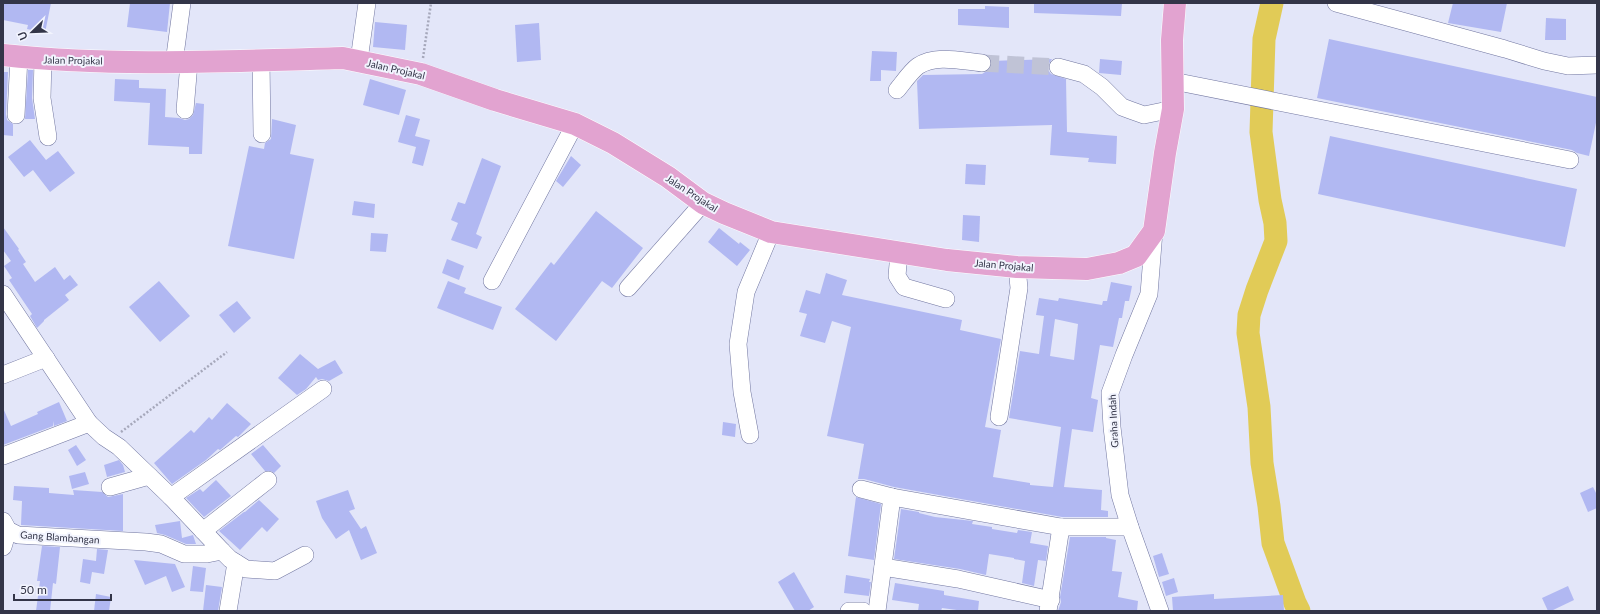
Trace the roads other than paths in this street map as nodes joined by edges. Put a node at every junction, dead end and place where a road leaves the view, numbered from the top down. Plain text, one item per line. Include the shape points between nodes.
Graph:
1 (182, 3) edge
2 (367, 3) edge
3 (1175, 3) edge
4 (1336, 3) edge
5 (11, 56) edge
6 (43, 59) junction
7 (261, 60) junction
8 (359, 60) junction
9 (182, 63) junction
10 (982, 63) tunnel mouth
11 (1597, 65) edge
12 (1058, 67) tunnel mouth
13 (1173, 81) junction
14 (897, 90) dead end
15 (1173, 109) junction
16 (185, 110) dead end
17 (16, 115) dead end
18 (575, 124) junction
19 (262, 134) dead end
20 (48, 137) dead end
21 (1570, 160) dead end
22 (703, 203) junction
23 (1154, 231) junction
24 (771, 232) junction
25 (899, 252) junction
26 (1017, 267) junction
27 (492, 281) dead end
28 (628, 288) dead end
29 (3, 294) edge
30 (946, 299) dead end
31 (46, 358) junction
32 (3, 375) edge
33 (323, 389) dead end
34 (999, 417) dead end
35 (89, 423) junction
36 (750, 435) dead end
37 (3, 456) edge
38 (149, 476) junction
39 (268, 480) dead end
40 (110, 487) dead end
41 (860, 489) dead end
42 (171, 497) junction
43 (892, 497) junction
44 (5, 526) edge
45 (1061, 527) junction
46 (1130, 527) junction
47 (203, 531) junction
48 (3, 547) edge
49 (222, 551) junction
50 (305, 555) dead end
51 (236, 563) junction
52 (883, 567) junction
53 (1049, 605) edge
54 (228, 611) edge
55 (849, 611) edge
56 (863, 611) edge
57 (877, 611) edge
58 (1034, 611) edge
59 (1160, 611) edge

1 - 9 street
2 - 8 street
3 - 13 main road, Jalan Projakal via 1172,40
4 - 11 street via 1544,61 1568,66
5 - 6 main road, Jalan Projakal
5 - 17 street
6 - 9 main road, Jalan Projakal
6 - 20 street via 42,98
7 - 8 main road, Jalan Projakal
7 - 9 main road, Jalan Projakal
7 - 19 street
8 - 18 main road, Jalan Projakal via 421,74
9 - 16 street
10 - 14 street via 938,59 927,61 916,67
12 - 15 street via 1084,74 1122,107 1130,110 1144,115
13 - 15 main road, Jalan Projakal
13 - 21 street
15 - 23 main road, Jalan Projakal via 1164,153
18 - 22 main road, Jalan Projakal via 613,143 668,177
18 - 27 street
22 - 24 main road, Jalan Projakal
22 - 28 street
23 - 26 main road, Jalan Projakal via 1136,256 1119,263 1087,269
23 - 46 street, Graha Indah via 1148,294 1110,393 1120,495
24 - 25 main road, Jalan Projakal
24 - 36 street via 746,292 738,344 742,392
25 - 26 main road, Jalan Projakal
25 - 30 street via 897,276 904,287
26 - 34 street via 1019,288
29 - 31 street
31 - 32 street
31 - 35 street
33 - 42 street
35 - 37 street
35 - 38 street
38 - 40 street
38 - 42 street
39 - 47 street
41 - 43 street
42 - 47 street
43 - 45 street
43 - 52 street
44 - 48 street
44 - 49 street, Gang Blambangan via 18,535 161,544 184,554
45 - 46 street
45 - 53 street
46 - 59 street, Graha Indah
47 - 49 street
49 - 51 street
50 - 51 street via 275,571 246,569
51 - 54 street
52 - 53 street via 958,579
52 - 57 street
53 - 58 street
55 - 56 street

